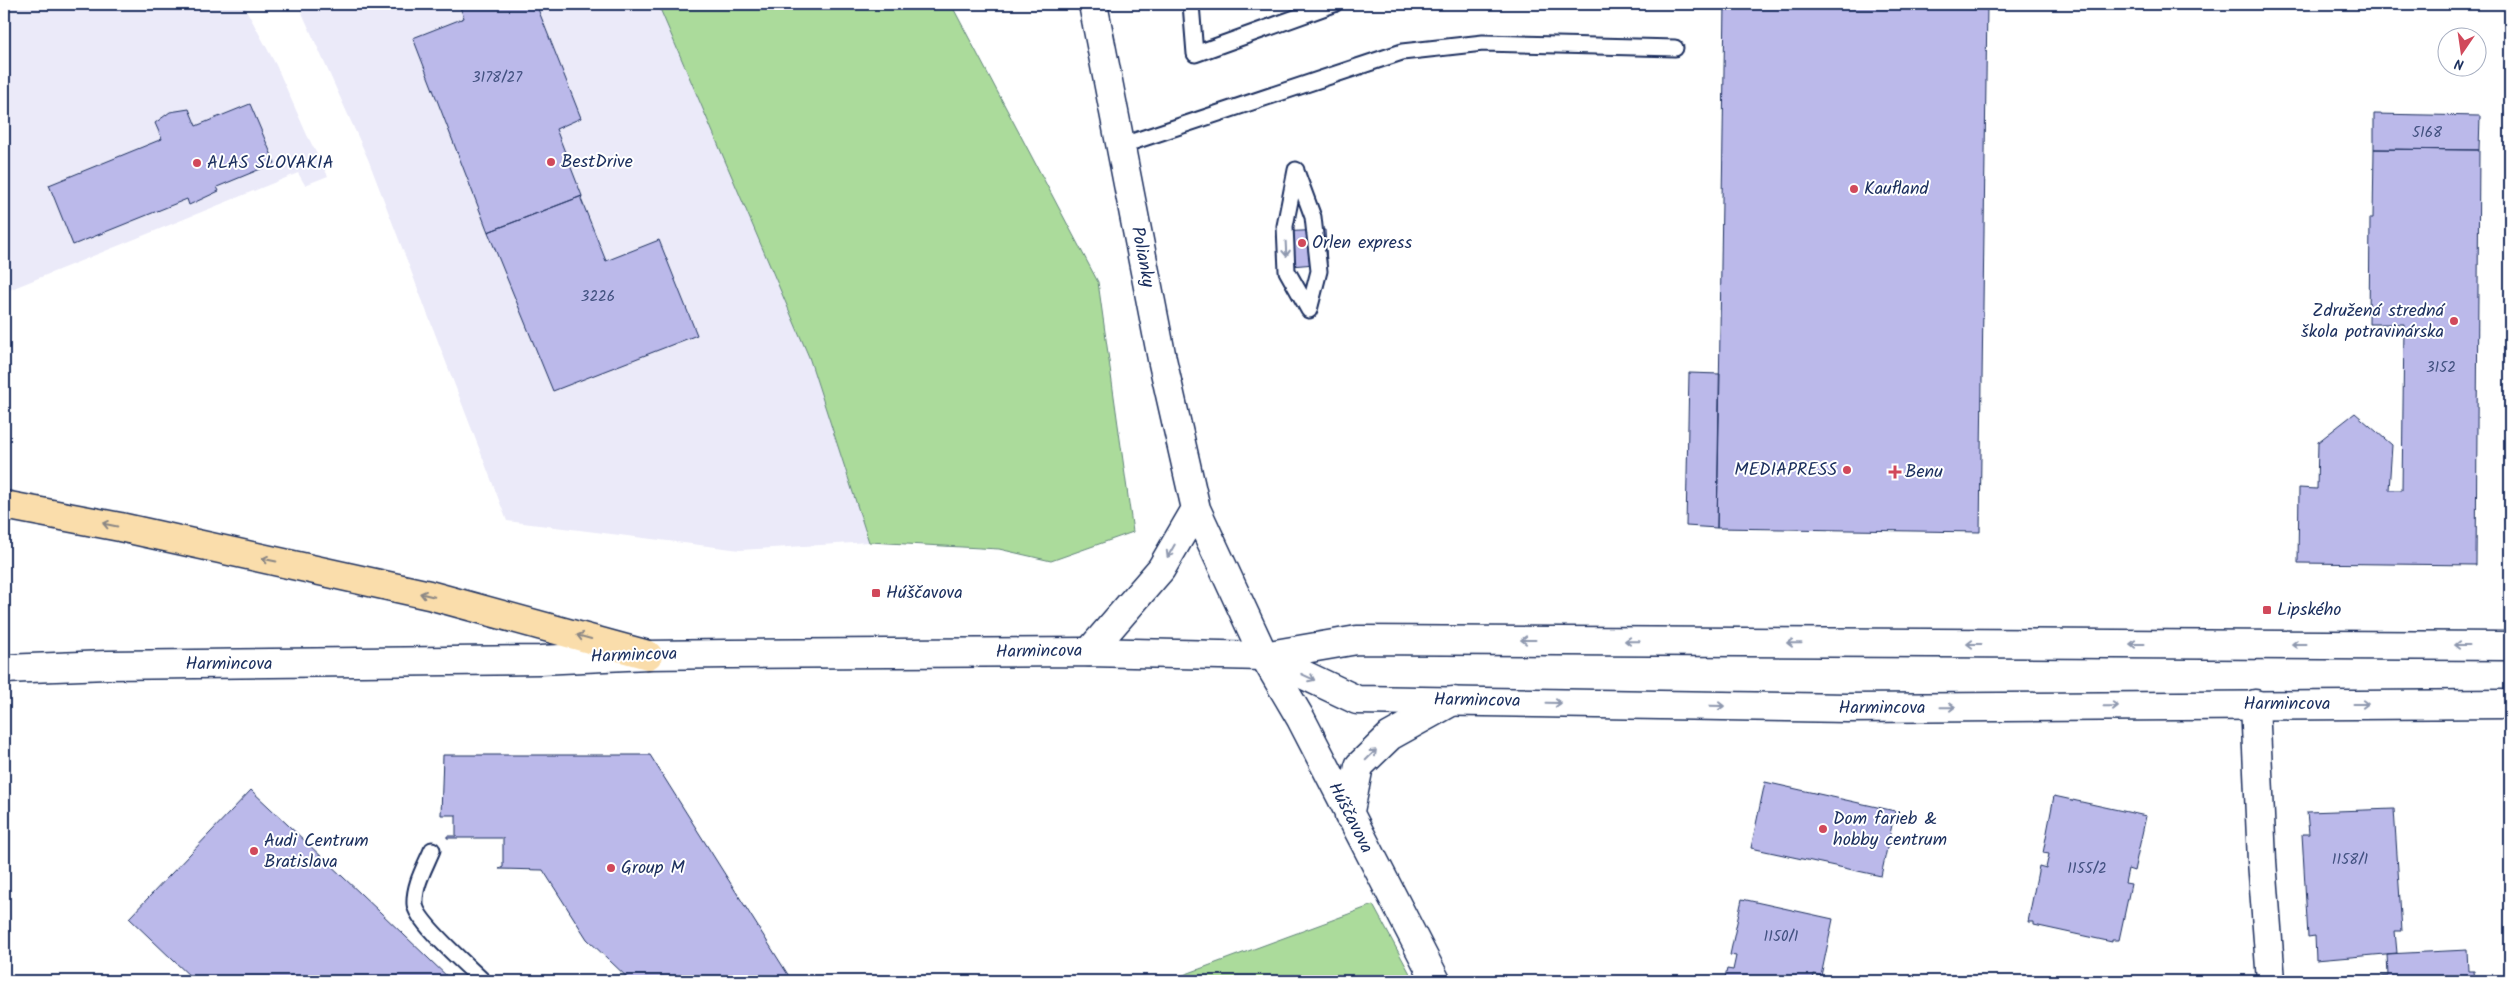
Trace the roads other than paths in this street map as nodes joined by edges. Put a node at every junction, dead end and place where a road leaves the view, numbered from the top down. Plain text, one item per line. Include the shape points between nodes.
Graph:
1 (1093, 4) edge
2 (1191, 4) edge
3 (1334, 4) edge
4 (1675, 48) dead end
5 (1120, 146) junction
6 (1309, 310) joint
7 (4, 504) edge
8 (1196, 509) junction
9 (2510, 646) edge
10 (1089, 652) junction
11 (648, 654) junction
12 (1264, 656) junction
13 (4, 669) edge
14 (1453, 701) junction
15 (2255, 704) junction
16 (2510, 704) edge
17 (1349, 816) junction
18 (432, 850) dead end
19 (483, 981) edge
20 (1436, 981) edge
21 (2271, 981) edge

1 - 5 street, Polianky
2 - 3 lane via 1195,54
4 - 5 lane via 1484,43 1402,52
5 - 8 street, Polianky via 1162,359
6 -> 6 lane via 1319,271 1312,217 1296,170 1285,226 1287,271
11 -> 7 highway via 429,595
8 -> 10 street via 1161,569
8 - 12 street, Polianky
9 -> 12 street, Harmincova via 1357,640
10 - 11 street, Harmincova
10 - 12 street, Harmincova
11 - 13 street, Harmincova via 531,660
12 -> 14 street, Harmincova via 1357,700
12 - 17 street, Húščavova
14 -> 15 street, Harmincova via 1847,708
17 -> 14 street via 1359,766 1390,736
15 -> 16 street, Harmincova
15 - 21 street
17 - 20 street, Húščavova
18 - 19 lane via 416,887 415,906 422,920

